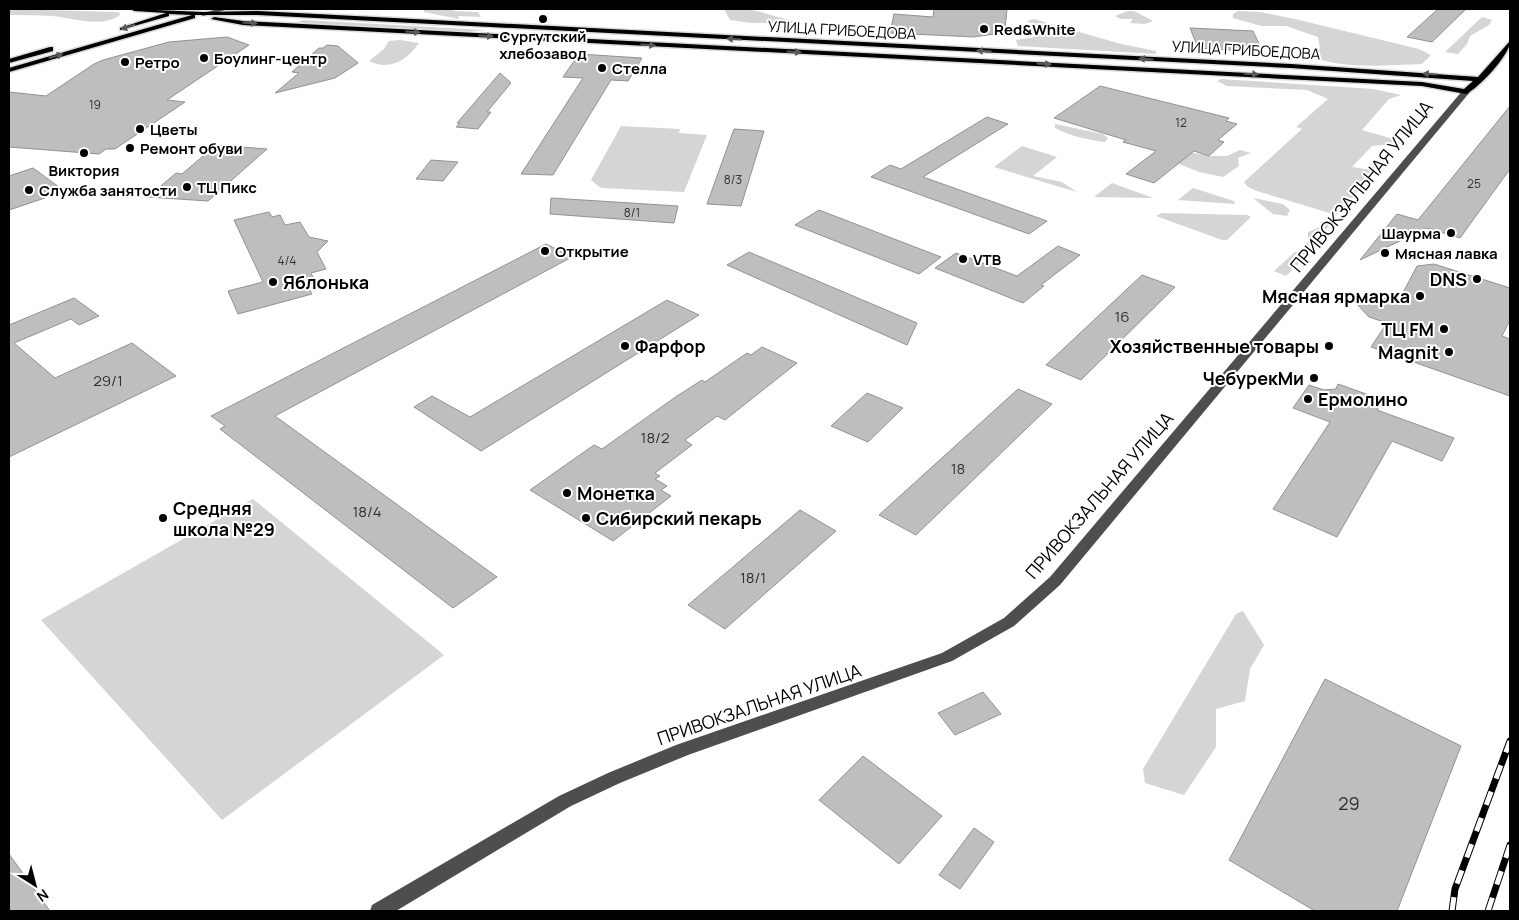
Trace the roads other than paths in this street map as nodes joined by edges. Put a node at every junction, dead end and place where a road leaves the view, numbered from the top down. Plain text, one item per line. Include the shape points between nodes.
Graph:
1 (134, 9) edge
2 (226, 9) edge
3 (174, 12) junction
4 (203, 14) junction
5 (110, 32) dead end
6 (1510, 43) edge
7 (55, 48) dead end
8 (9, 61) edge
9 (9, 70) edge
10 (1479, 80) junction
11 (1466, 92) junction
12 (379, 911) edge

1 - 3 main road, УЛИЦА ГРИБОЕДОВА
2 - 4 street
3 - 4 main road, УЛИЦА ГРИБОЕДОВА
3 -> 5 main road
9 -> 4 main road
10 -> 4 main road, УЛИЦА ГРИБОЕДОВА via 1181,60 258,13
4 -> 11 main road, УЛИЦА ГРИБОЕДОВА via 216,20 253,23 1422,84
6 - 10 main road, ПРИВОКЗАЛЬНАЯ УЛИЦА
7 - 8 main road
10 - 11 main road, ПРИВОКЗАЛЬНАЯ УЛИЦА
11 - 12 street, ПРИВОКЗАЛЬНАЯ УЛИЦА via 1055,581 1009,622 948,657 682,750 614,778 565,801

